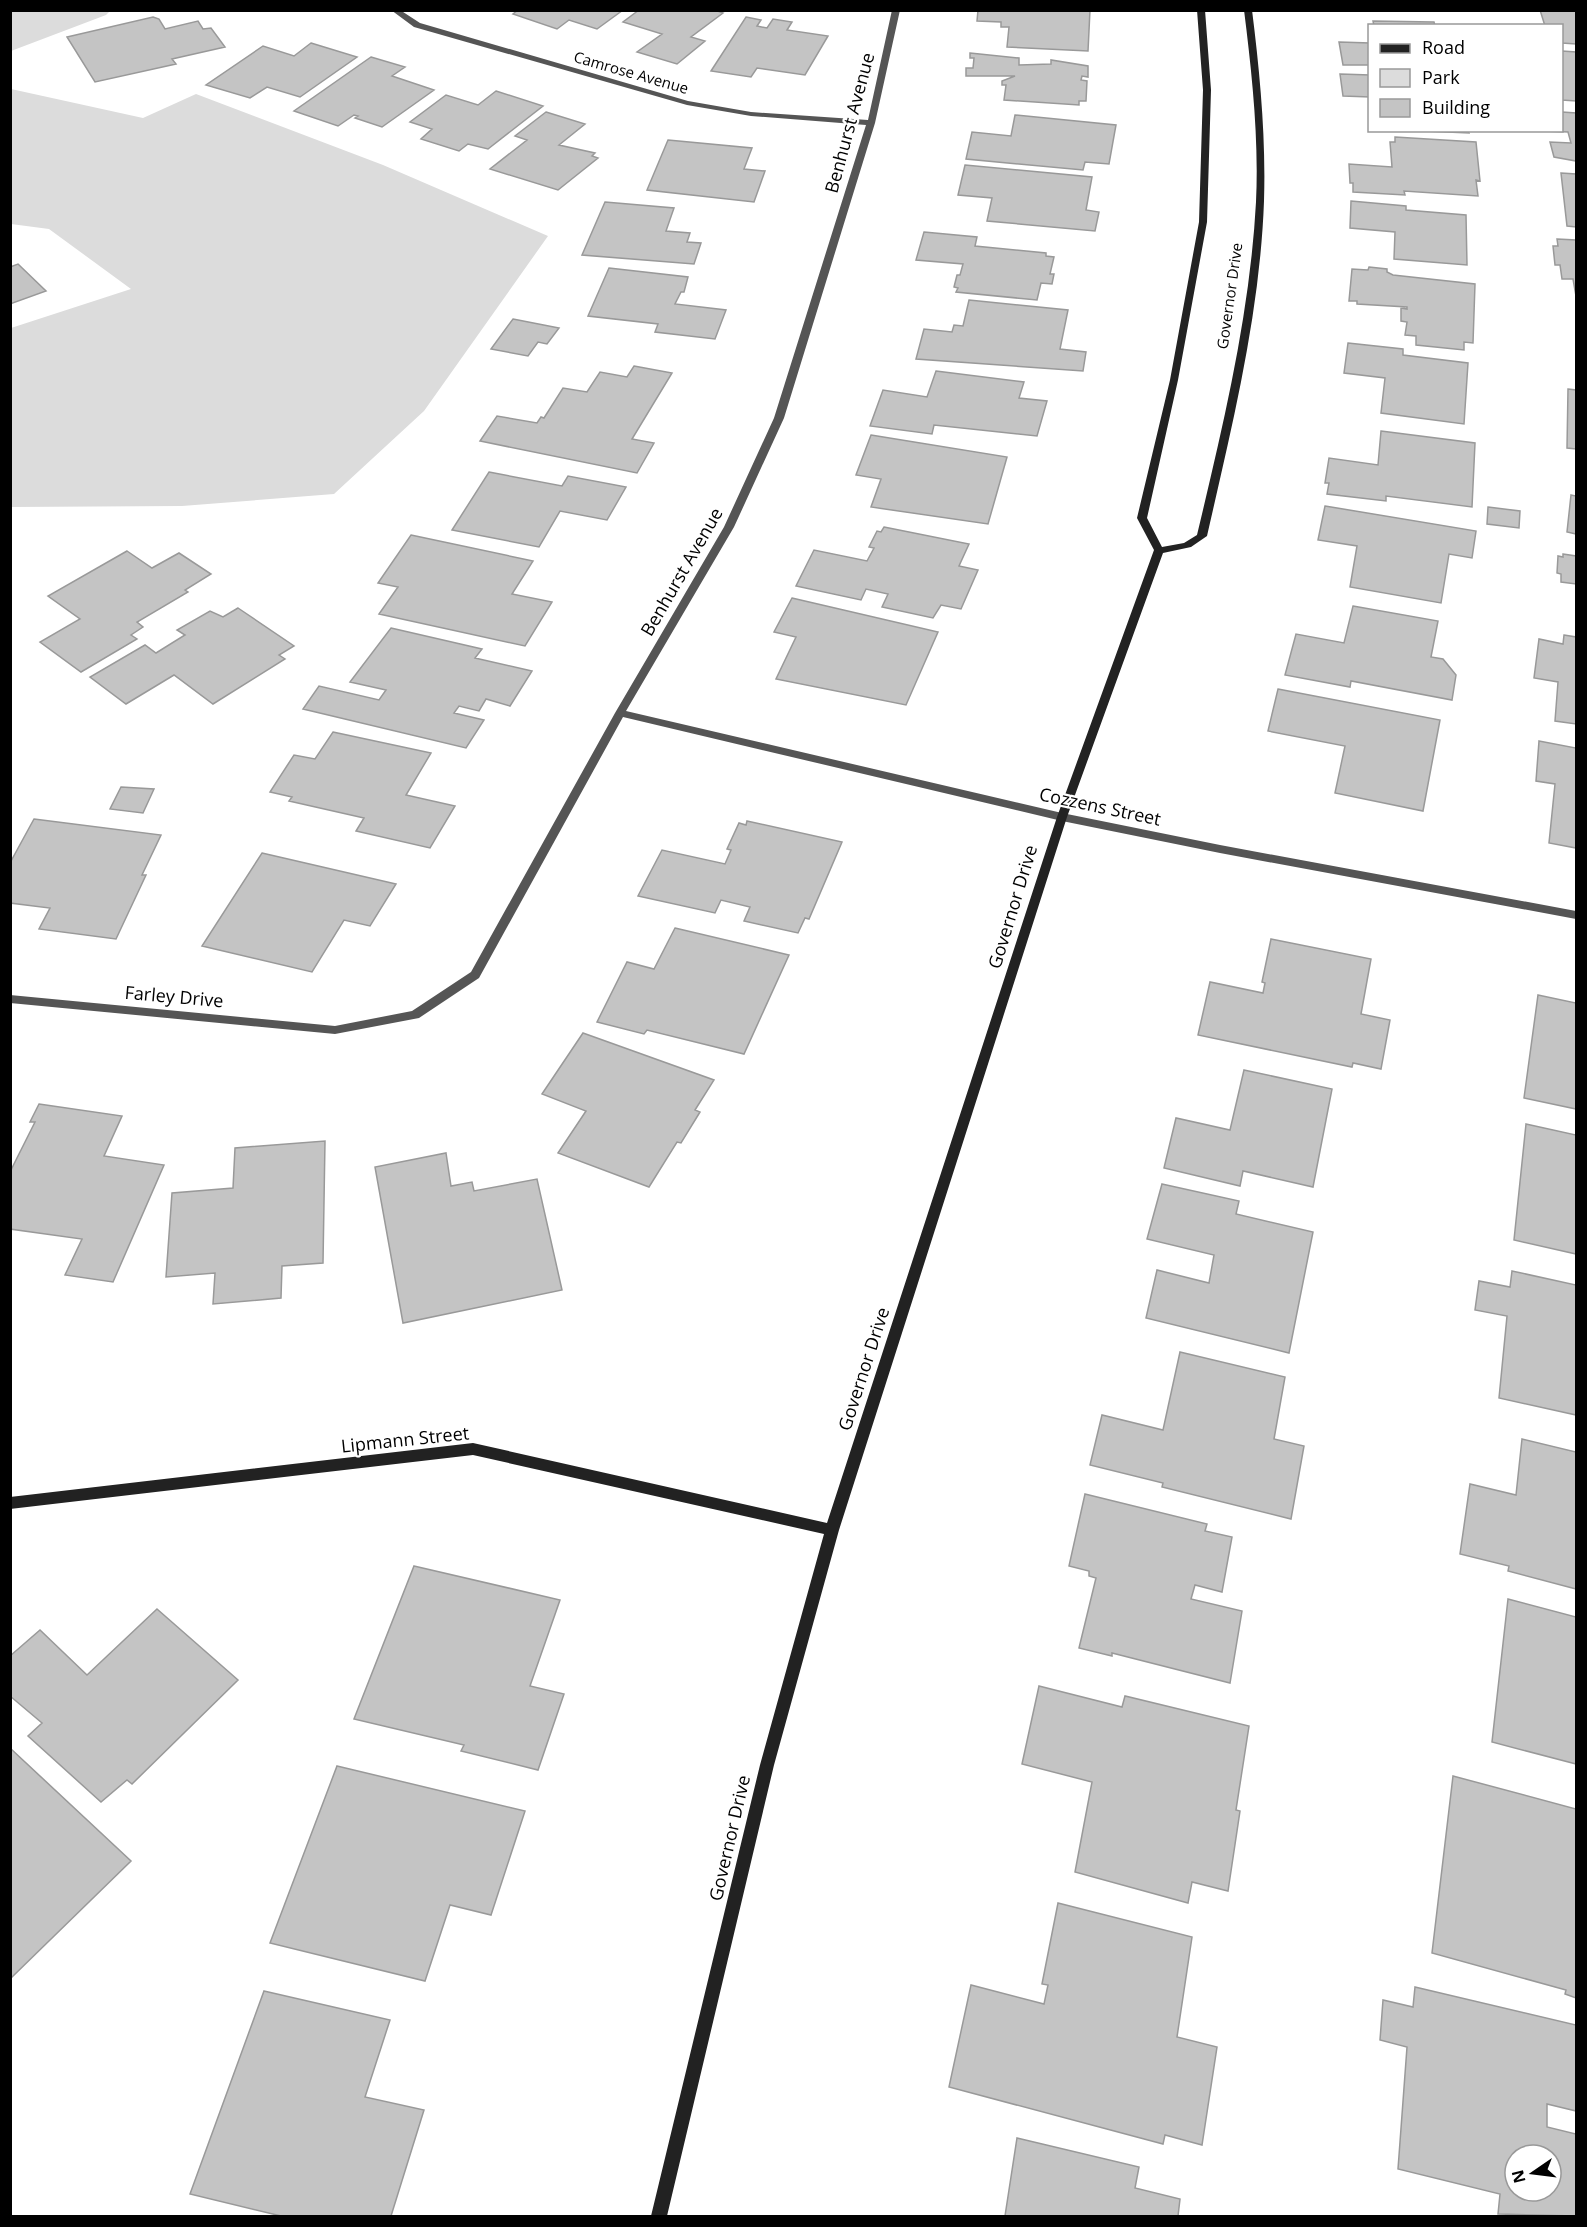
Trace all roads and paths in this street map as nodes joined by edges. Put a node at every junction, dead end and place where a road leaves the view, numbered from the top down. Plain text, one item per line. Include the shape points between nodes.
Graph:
1 (394, 10) edge
2 (896, 10) edge
3 (1201, 10) edge
4 (1248, 10) edge
5 (871, 123) junction
6 (1159, 550) junction
7 (620, 713) junction
8 (1062, 817) junction
9 (1576, 915) edge
10 (10, 999) edge
11 (335, 1030) joint
12 (10, 1503) edge
13 (832, 1530) junction
14 (659, 2217) edge

1 - 5 street, Camrose Avenue via 417,25 687,103 751,114
2 - 5 street, Benhurst Avenue
3 - 6 main road via 1207,90 1203,222 1174,380 1142,518
4 - 6 main road, Governor Drive via 1258,92 1258,227 1235,388 1202,537 1184,547
5 - 7 street, Benhurst Avenue via 779,418 729,527
6 - 8 main road, Governor Drive
7 - 8 street, Cozzens Street
7 - 11 street, Benhurst Avenue via 476,975 415,1015
8 - 9 street, Cozzens Street
8 - 13 main road, Governor Drive
10 - 11 street, Farley Drive
12 - 13 main road, Lipmann Street via 473,1449
13 - 14 main road, Governor Drive via 767,1765

